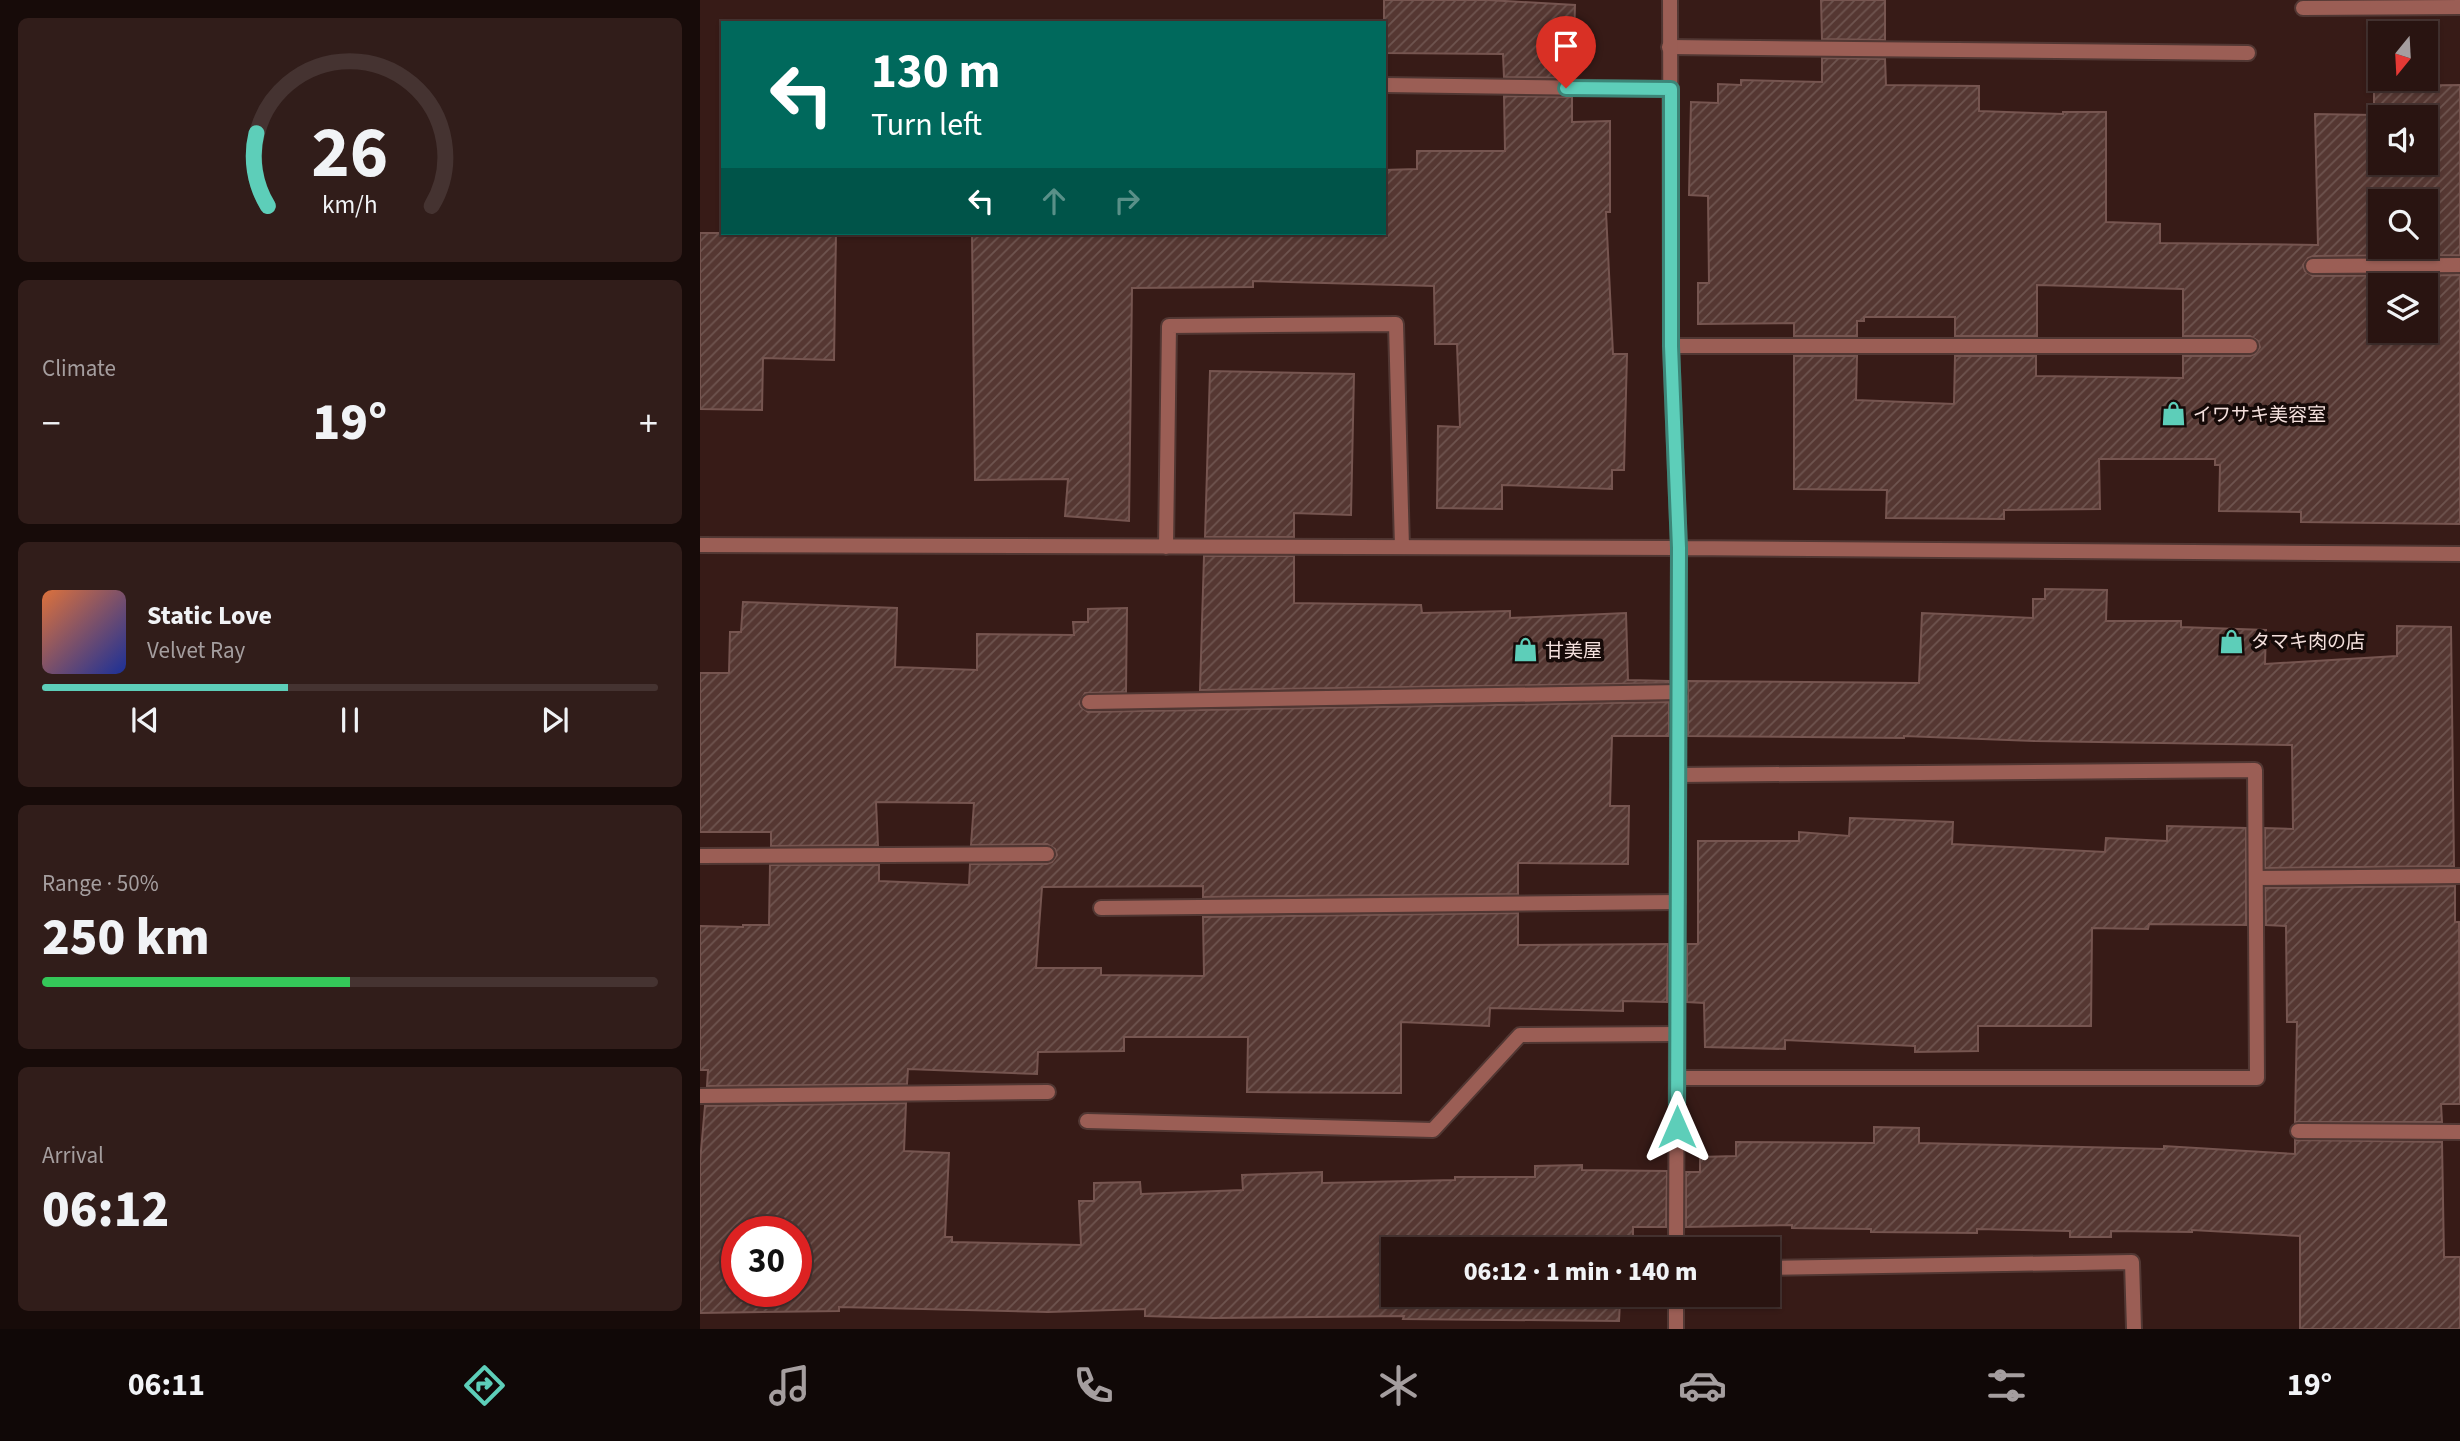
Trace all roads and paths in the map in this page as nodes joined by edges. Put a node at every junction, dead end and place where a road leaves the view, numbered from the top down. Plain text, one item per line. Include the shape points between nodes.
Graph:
1 (1671, 0) edge
2 (2460, 7) edge
3 (2302, 8) dead end
4 (1669, 47) junction
5 (2248, 53) dead end
6 (1386, 85) edge
7 (1671, 89) junction
8 (2460, 265) edge
9 (2313, 266) dead end
10 (1671, 346) junction
11 (2250, 346) dead end
12 (700, 545) edge
13 (1166, 547) junction
14 (1402, 547) junction
15 (1679, 548) junction
16 (2460, 554) edge
17 (1679, 692) junction
18 (1089, 702) dead end
19 (1678, 775) junction
20 (1046, 853) dead end
21 (700, 856) edge
22 (2460, 877) edge
23 (2256, 878) junction
24 (1678, 902) junction
25 (1101, 908) dead end
26 (1677, 1034) junction
27 (1677, 1078) junction
28 (1048, 1092) dead end
29 (700, 1096) edge
30 (1087, 1121) dead end
31 (2298, 1131) dead end
32 (2460, 1132) edge
33 (1676, 1237) edge
34 (1780, 1268) edge
35 (1676, 1307) edge
36 (1676, 1329) edge
37 (2134, 1329) edge

1 - 4 street
2 - 3 street
4 - 5 street
4 - 7 street
6 - 7 street
7 - 10 street
8 - 9 street
10 - 11 street
10 - 15 street
12 - 13 street
13 - 14 street
13 - 14 street via 1169,326 1396,324
14 - 15 street
15 - 16 street
15 - 17 street
17 - 18 street
17 - 19 street
19 - 23 street via 2255,770
19 - 24 street
20 - 21 street
22 - 23 street
23 - 27 street via 2257,1078
24 - 25 street
24 - 26 street
26 - 27 street
26 - 30 street via 1520,1035 1433,1130
27 - 33 street
28 - 29 street
31 - 32 street
34 - 37 street via 2132,1262
35 - 36 street

